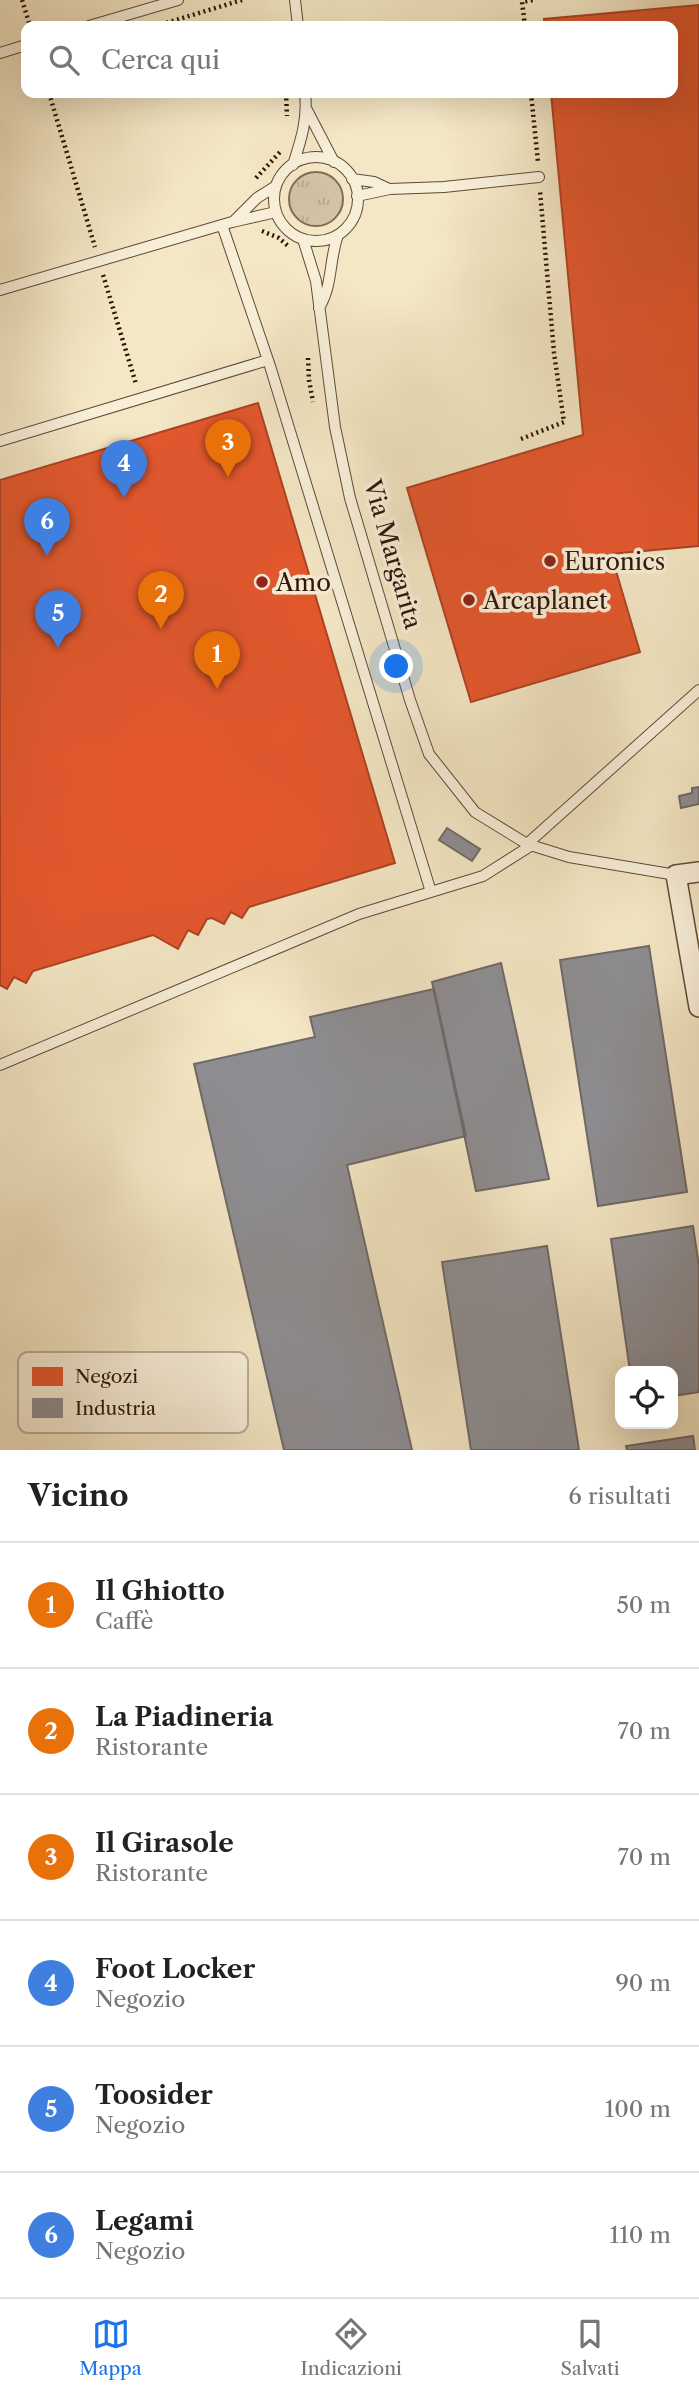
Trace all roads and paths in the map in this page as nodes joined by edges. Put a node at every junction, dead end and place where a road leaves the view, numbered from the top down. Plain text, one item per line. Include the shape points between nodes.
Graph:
1 (22, 0) edge
2 (178, 0) edge
3 (242, 0) edge
4 (296, 0) edge
5 (533, 0) edge
6 (28, 21) edge
7 (106, 21) edge
8 (173, 21) edge
9 (298, 21) edge
10 (525, 21) edge
11 (21, 46) edge
12 (0, 52) edge
13 (306, 98) edge
14 (531, 98) edge
15 (307, 109) junction
16 (334, 162) junction
17 (293, 164) junction
18 (539, 177) junction
19 (352, 179) junction
20 (276, 186) junction
21 (390, 189) junction
22 (357, 196) junction
23 (276, 212) junction
24 (227, 224) junction
25 (338, 235) junction
26 (303, 239) junction
27 (0, 290) edge
28 (319, 309) junction
29 (268, 360) junction
30 (521, 439) dead end
31 (0, 441) edge
32 (699, 690) edge
33 (529, 845) junction
34 (699, 872) edge
35 (676, 875) junction
36 (431, 892) junction
37 (699, 1007) edge
38 (0, 1065) edge

1 - 6 path
2 - 7 lane
3 - 8 path
4 - 9 lane
5 - 10 path via 523,2
11 - 12 lane
13 - 15 lane
14 - 18 path
15 - 16 lane
15 - 17 lane
16 - 17 lane via 318,158
16 - 19 lane
17 - 20 lane
18 - 21 lane
18 - 30 path via 564,422
19 - 21 lane
19 - 22 lane
20 - 23 lane
20 - 24 lane
21 - 22 lane
22 - 25 lane via 353,218
23 - 24 lane
23 - 26 lane via 282,224
24 - 27 lane
24 - 29 lane
25 - 26 lane via 327,240
25 - 28 lane via 327,295
26 - 28 lane, Via Margarita
28 - 33 lane, Via Margarita via 350,498 429,754 475,812
29 - 31 lane
29 - 36 lane
32 - 33 lane
33 - 35 lane, Via Margarita via 569,857
33 - 36 lane via 483,876
34 - 35 street
35 - 37 street
36 - 38 lane via 359,914

